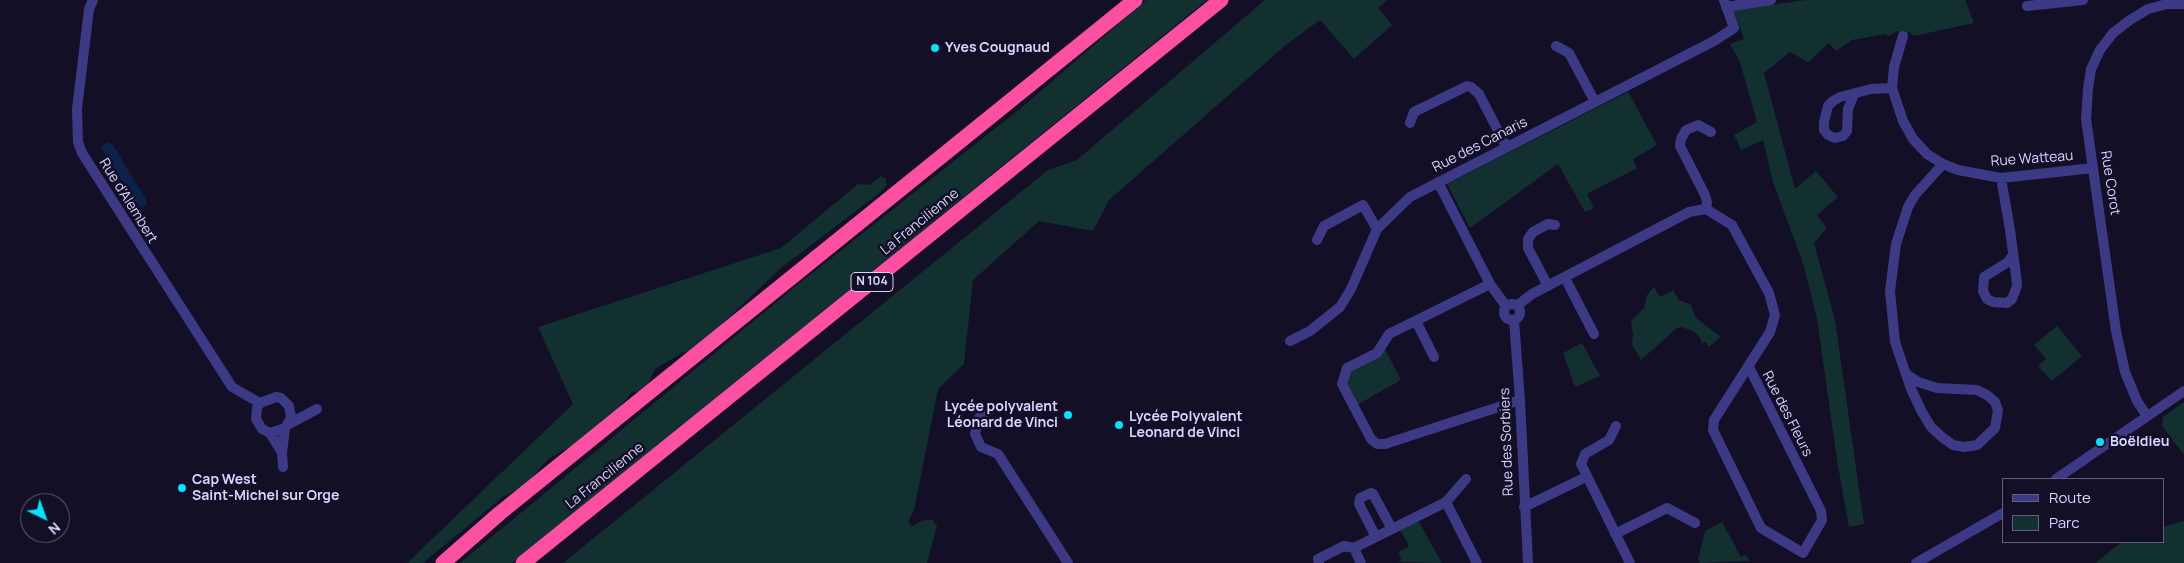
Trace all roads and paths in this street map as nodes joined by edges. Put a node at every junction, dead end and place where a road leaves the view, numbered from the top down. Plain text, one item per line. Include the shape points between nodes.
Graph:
1 (93, 0) edge
2 (1135, 0) edge
3 (1221, 0) edge
4 (1770, 0) edge
5 (2083, 0) edge
6 (1725, 3) edge
7 (2184, 4) edge
8 (2027, 6) dead end
9 (1903, 36) dead end
10 (1556, 46) dead end
11 (1892, 88) junction
12 (1854, 94) dead end
13 (1595, 102) junction
14 (1410, 122) dead end
15 (1711, 132) dead end
16 (1506, 146) junction
17 (1943, 164) junction
18 (2093, 168) junction
19 (2001, 178) junction
20 (1438, 182) junction
21 (1706, 209) junction
22 (1555, 225) dead end
23 (1377, 229) junction
24 (1317, 240) dead end
25 (2013, 255) junction
26 (1565, 278) junction
27 (1490, 284) junction
28 (1548, 286) junction
29 (1518, 305) junction
30 (1506, 306) junction
31 (1514, 320) junction
32 (1416, 321) junction
33 (1594, 334) dead end
34 (1290, 341) dead end
35 (1434, 357) dead end
36 (1749, 367) junction
37 (1906, 374) junction
38 (2184, 391) edge
39 (237, 392) junction
40 (1520, 400) junction
41 (260, 403) junction
42 (289, 406) junction
43 (993, 407) dead end
44 (2147, 416) junction
45 (256, 419) junction
46 (287, 426) junction
47 (1616, 426) dead end
48 (270, 433) junction
49 (282, 453) junction
50 (283, 467) dead end
51 (1586, 477) junction
52 (2057, 478) edge
53 (1466, 479) dead end
54 (1446, 502) junction
55 (1524, 507) junction
56 (2002, 514) edge
57 (1695, 523) dead end
58 (1392, 529) junction
59 (1615, 534) junction
60 (1376, 537) junction
61 (1354, 548) junction
62 (1803, 553) junction
63 (443, 563) edge
64 (523, 563) edge
65 (1068, 563) edge
66 (1319, 563) edge
67 (1361, 563) edge
68 (1477, 563) edge
69 (1528, 563) edge
70 (1630, 563) edge
71 (1808, 563) edge
72 (1916, 563) edge

1 - 39 street, Rue d'Alembert via 89,9 77,108 78,142 82,153
2 - 63 highway via 500,513
3 - 64 highway, La Francilienne / N 104
4 - 6 street
5 - 8 street
6 - 13 street, Rue des Canaris via 1734,28
7 - 18 street, Rue Corot via 2148,9 2113,33 2100,50 2091,69 2086,119
9 - 11 street, Rue Watteau
10 - 13 street via 1569,53
11 - 12 street
11 - 17 street, Rue Watteau via 1896,105 1913,139
13 - 16 street, Rue des Canaris
14 - 16 street via 1414,112 1467,86 1472,87 1479,94
15 - 21 street via 1698,125 1686,130 1680,139 1680,146 1705,195
16 - 20 street, Rue des Canaris
17 - 19 street, Rue Watteau via 1977,175
17 - 37 street via 1915,195 1896,244 1890,291 1891,317
18 - 19 street, Rue Watteau
18 - 44 street, Rue Corot via 2116,331 2125,372
19 - 25 street
20 - 23 street, Rue des Canaris via 1410,197
20 - 27 street, Rue des Sorbiers
21 - 26 street via 1690,212
21 - 36 street, Rue des Fleurs via 1737,232 1772,300 1773,323
22 - 28 street via 1548,224 1533,232 1528,239 1528,248
23 - 24 street via 1363,205 1324,226
23 - 34 street, Rue des Canaris via 1346,299 1321,323
25 - 25 street via 2008,262 1984,277 1983,291 1987,299 2007,303 2015,293
26 - 28 street
26 - 33 street
27 - 30 street, Rue des Sorbiers
27 - 32 street
28 - 29 street
29 - 30 street via 1510,303
29 - 31 street, Rue des Sorbiers via 1521,312
30 - 31 street, Rue des Sorbiers via 1505,316
31 - 40 street, Rue des Sorbiers
32 - 35 street
32 - 40 street via 1390,334 1377,353 1347,368 1343,376 1342,384 1371,439 1377,444
36 - 62 street, Rue des Fleurs via 1821,511 1822,520
36 - 62 street via 1714,420 1713,430 1761,528
37 - 37 street via 1931,427 1953,444 1964,447 1977,445 1995,428 1998,410 1987,395 1978,390 1936,388
38 - 44 street
39 - 41 street, Rue d'Alembert
39 - 45 street, Rue d'Alembert
40 - 55 street, Rue des Sorbiers
41 - 42 street via 276,397
41 - 45 street
42 - 46 street, Rue d'Alembert via 291,418
42 - 46 street via 317,408
43 - 65 street via 979,418 976,434 981,447 998,454
44 - 52 street
45 - 48 street, Rue d'Alembert via 262,429
46 - 48 street
46 - 49 street, Rue d'Alembert
47 - 51 street via 1608,440 1590,450 1582,459
48 - 49 street, Rue d'Alembert
49 - 50 street, Rue d'Alembert
51 - 55 street
51 - 59 street
53 - 54 street
54 - 58 street
54 - 68 street
55 - 69 street, Rue des Sorbiers
56 - 72 street
57 - 59 street via 1667,508
58 - 60 street
58 - 60 street via 1376,498 1370,493 1359,501
59 - 70 street
60 - 61 street
61 - 66 street via 1344,546 1318,559
61 - 67 street
62 - 71 street

